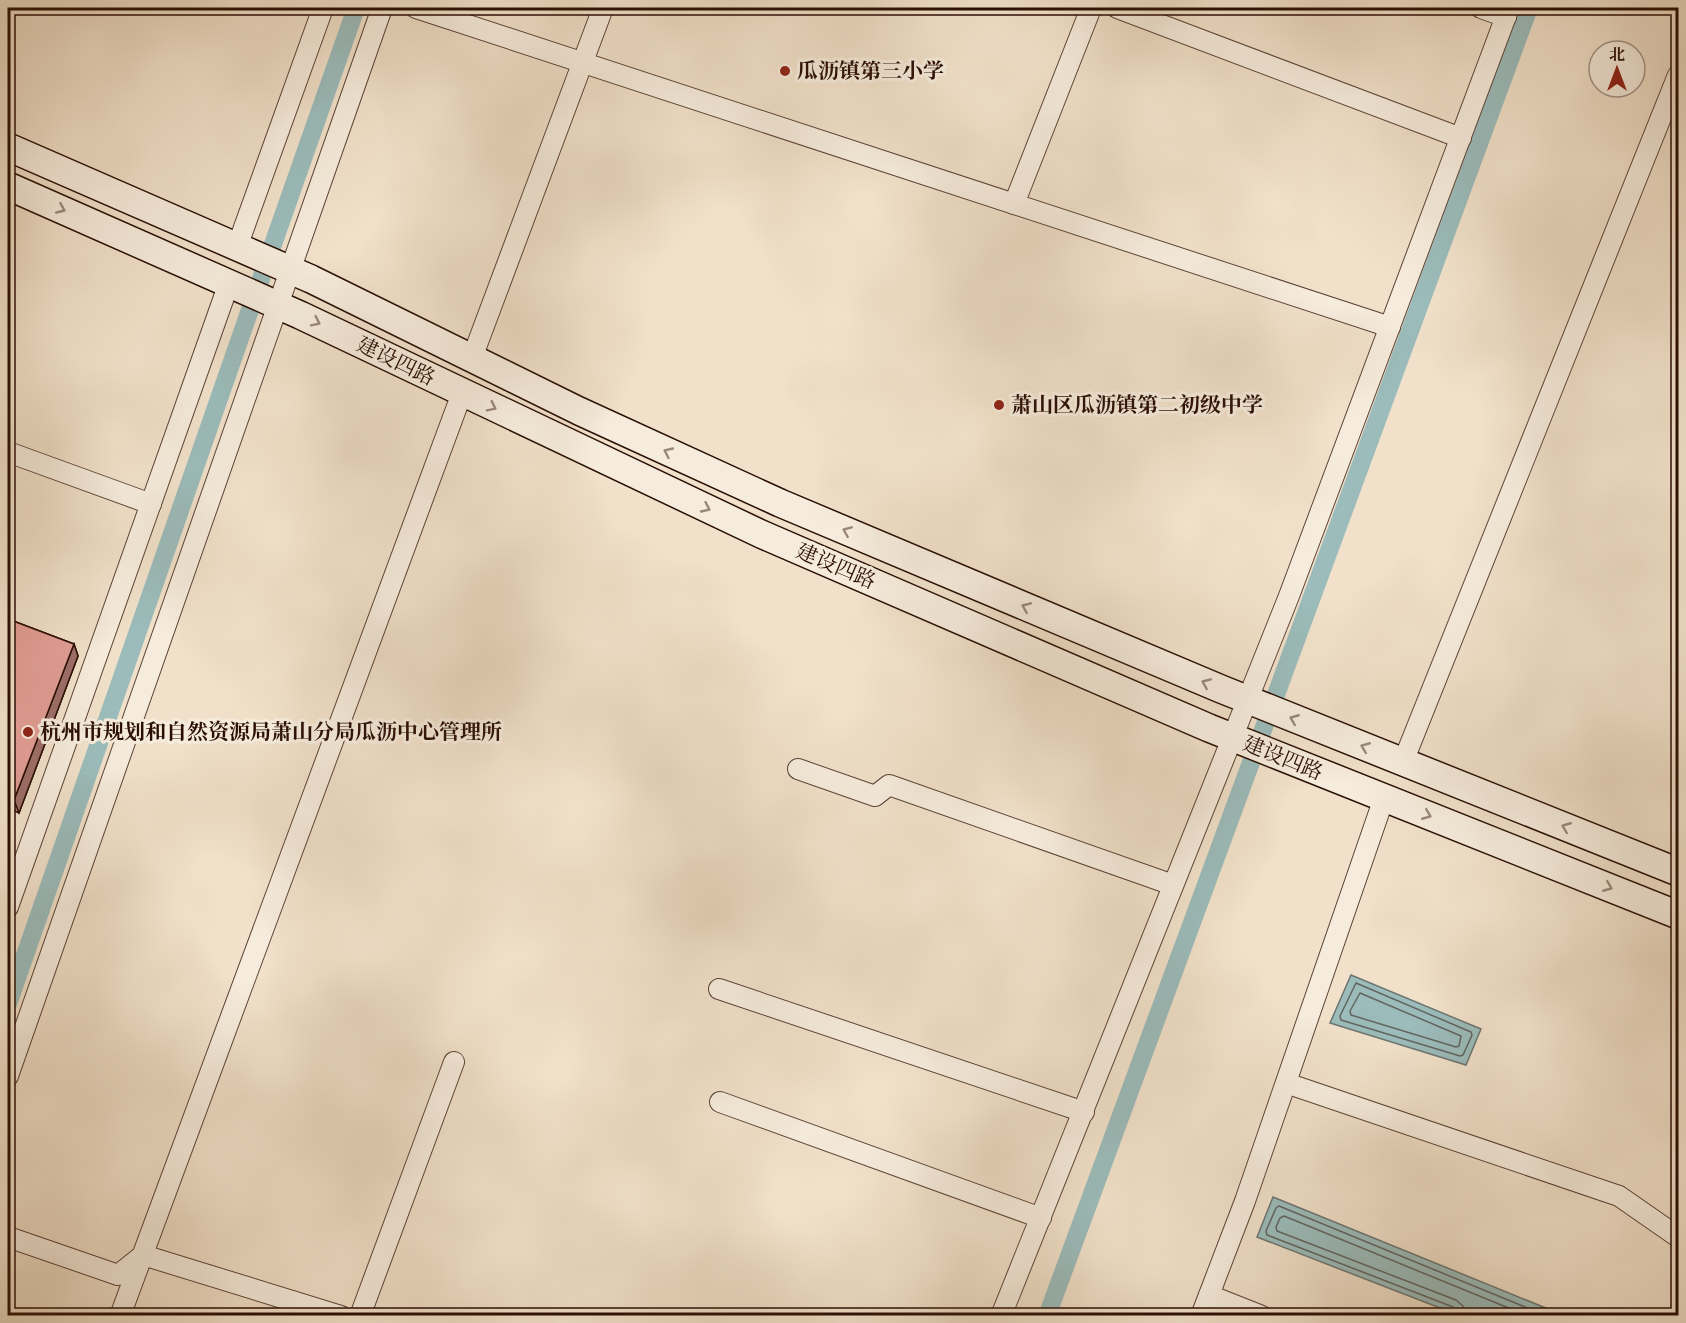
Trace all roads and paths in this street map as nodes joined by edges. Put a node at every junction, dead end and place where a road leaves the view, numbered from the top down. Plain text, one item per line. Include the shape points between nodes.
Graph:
1 (323, 8) edge
2 (382, 8) edge
3 (416, 8) edge
4 (603, 8) edge
5 (1091, 8) edge
6 (1117, 8) edge
7 (1481, 8) edge
8 (1508, 12) edge
9 (584, 63) junction
10 (1678, 75) edge
11 (1461, 138) junction
12 (8, 147) edge
13 (8, 186) edge
14 (1014, 204) junction
15 (237, 247) junction
16 (290, 270) junction
17 (229, 284) junction
18 (279, 306) junction
19 (1390, 327) junction
20 (472, 358) junction
21 (462, 393) junction
22 (8, 452) edge
23 (151, 504) junction
24 (1403, 762) junction
25 (798, 769) dead end
26 (1384, 798) junction
27 (1678, 872) edge
28 (1173, 885) junction
29 (8, 907) edge
30 (1678, 915) edge
31 (719, 989) dead end
32 (454, 1062) dead end
33 (8, 1076) edge
34 (1286, 1083) junction
35 (720, 1102) dead end
36 (1084, 1112) junction
37 (1041, 1218) junction
38 (1678, 1237) edge
39 (8, 1238) edge
40 (143, 1255) junction
41 (1209, 1295) junction
42 (120, 1316) edge
43 (341, 1316) edge
44 (360, 1316) edge
45 (1001, 1316) edge
46 (1201, 1316) edge
47 (1262, 1316) edge

1 - 15 street
2 - 16 street
3 - 9 street
4 - 9 street
5 - 14 street
6 - 11 street
7 - 8 street
8 - 11 street
9 - 14 street
9 - 20 street
10 - 24 street
11 - 19 street
12 - 15 main road, 建设四路
13 -> 17 main road, 建设四路
14 - 19 street
15 - 16 main road, 建设四路
16 - 18 street
16 - 20 main road, 建设四路
17 - 18 main road, 建设四路
17 - 23 street
18 -> 21 main road, 建设四路
18 - 33 street
19 - 28 street via 1289,596
24 -> 20 main road, 建设四路 via 780,503
21 -> 26 main road, 建设四路 via 761,534 1246,743
21 - 40 street
22 - 23 street
23 - 29 street
27 -> 24 main road, 建设四路
25 - 28 street via 875,796 889,785
26 -> 30 main road, 建设四路
26 - 34 street
28 - 36 street
31 - 36 street
32 - 44 street
34 - 38 street via 1619,1196
34 - 41 street
35 - 37 street
36 - 37 street
37 - 45 street
39 - 40 street via 117,1275
40 - 42 street
40 - 43 street
41 - 46 street
41 - 47 street

